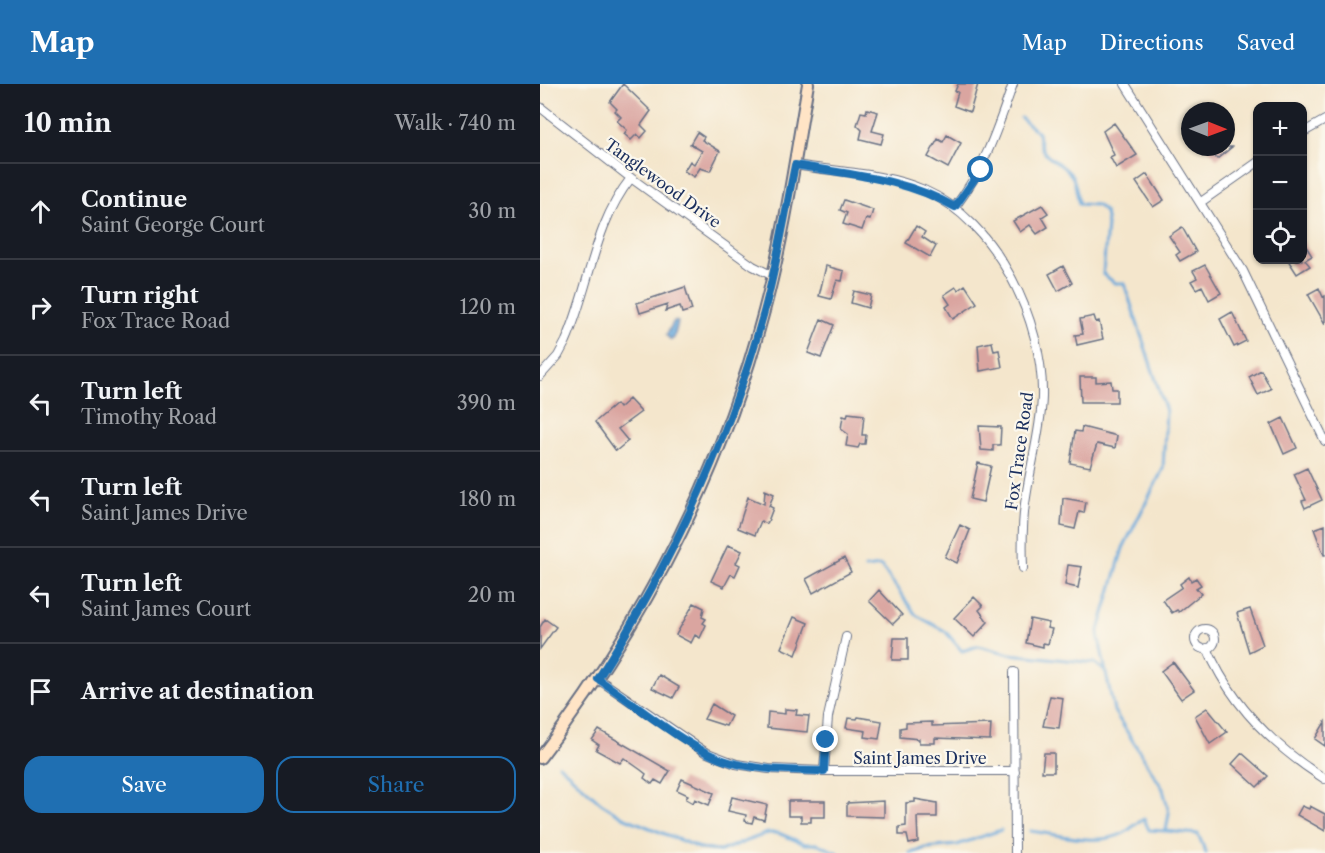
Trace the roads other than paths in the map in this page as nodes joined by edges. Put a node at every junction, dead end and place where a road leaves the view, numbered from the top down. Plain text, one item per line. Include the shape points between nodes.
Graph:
1 (808, 84) edge
2 (1013, 84) edge
3 (1125, 84) edge
4 (540, 107) edge
5 (1325, 120) edge
6 (1307, 130) edge
7 (795, 165) junction
8 (1253, 165) edge
9 (631, 178) junction
10 (1202, 202) junction
11 (955, 207) junction
12 (773, 276) junction
13 (540, 376) edge
14 (1325, 441) edge
15 (1023, 568) dead end
16 (846, 637) dead end
17 (1207, 648) dead end
18 (1014, 672) dead end
19 (598, 679) junction
20 (540, 758) edge
21 (824, 771) junction
22 (1015, 771) junction
23 (1325, 779) edge
24 (1015, 853) edge

1 - 7 main road
2 - 11 street via 981,170
3 - 10 street
4 - 9 street, Tanglewood Drive
5 - 6 street
7 - 11 street, Fox Trace Road via 904,184
7 - 12 main road
8 - 10 street
9 - 12 street, Tanglewood Drive via 753,266
9 - 13 street via 602,227 566,341
10 - 14 street via 1257,296
11 - 15 street, Fox Trace Road via 982,235 1007,271 1031,319 1037,344 1042,398 1023,515
12 - 19 main road via 753,348 709,473 665,567
16 - 21 street via 828,717
17 - 23 street via 1226,687 1257,724 1297,762
18 - 22 street
19 - 20 main road
19 - 21 street, Saint James Drive via 721,759 753,767
21 - 22 street, Saint James Drive
22 - 24 street

